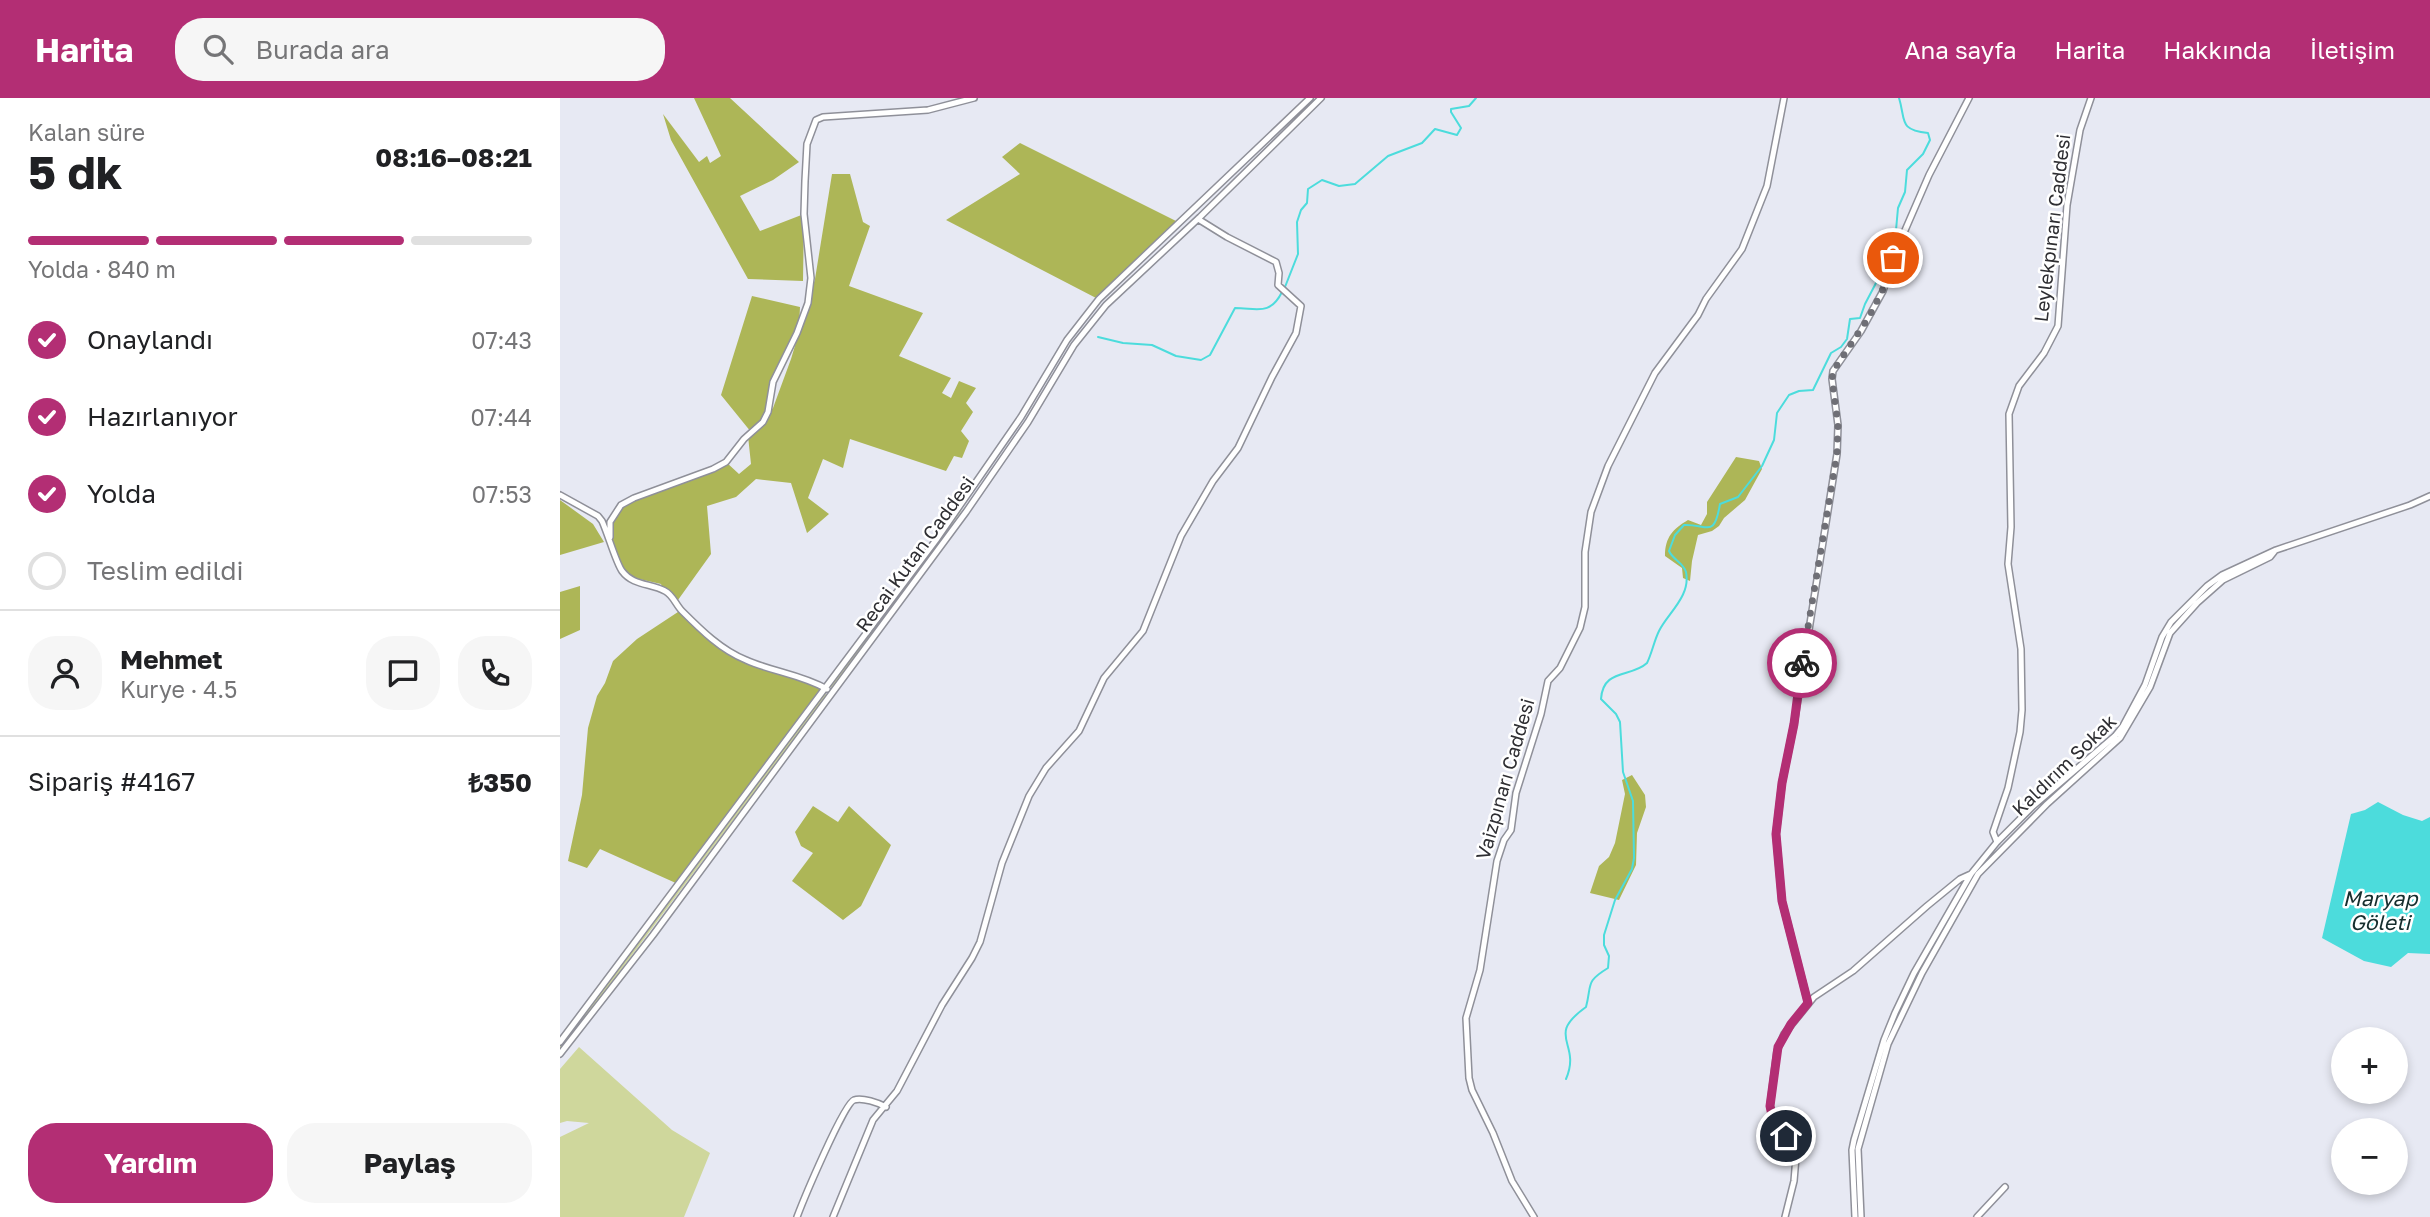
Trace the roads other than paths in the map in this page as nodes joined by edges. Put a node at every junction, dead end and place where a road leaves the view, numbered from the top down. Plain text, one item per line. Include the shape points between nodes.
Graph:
1 (974, 98) edge
2 (1310, 98) edge
3 (1321, 98) edge
4 (1784, 98) edge
5 (1969, 98) edge
6 (2091, 98) edge
7 (1191, 214) junction
8 (1198, 219) junction
9 (560, 495) edge
10 (2430, 496) edge
11 (610, 537) junction
12 (825, 688) junction
13 (832, 693) junction
14 (1999, 845) junction
15 (1975, 874) junction
16 (1808, 1003) junction
17 (560, 1042) edge
18 (560, 1054) edge
19 (886, 1107) junction
20 (2005, 1187) dead end
21 (797, 1217) edge
22 (833, 1217) edge
23 (1534, 1217) edge
24 (1786, 1217) edge
25 (1855, 1217) edge
26 (1861, 1217) edge
27 (1977, 1217) edge

1 - 11 street via 928,110 816,120 807,144 805,181 811,278 808,303 773,382 768,412 726,462 621,505 610,522
2 - 7 street, Recai Kutan Caddesi
3 - 8 street, Recai Kutan Caddesi
4 - 23 street, Vaizpınarı Caddesi via 1767,186 1742,249 1655,373 1608,466 1589,520 1580,628 1560,668 1548,681 1516,793 1511,830 1497,861 1480,971 1466,1018 1469,1078 1512,1181
5 - 16 street via 1929,175 1883,291 1832,375 1837,454 1776,834 1782,901
6 - 14 street, Leylekpınarı Caddesi via 2080,130 2067,205 2059,326 2019,386 2009,414 2008,564 2021,649 2022,710 2008,789 1993,832
7 - 8 street
7 - 12 street, Recai Kutan Caddesi via 1099,299 1067,340 965,499
8 - 13 street, Recai Kutan Caddesi via 1108,303 1082,335 966,512
8 - 19 street via 1276,262 1280,289 1301,306 1296,333 1238,448 1181,536 1143,631 1104,678 1079,731 1028,796 972,958
9 - 11 street via 598,516
10 - 14 street, Kaldırım Sokak via 2276,550 2215,584 2170,633 2150,687 2120,738
11 - 12 street via 626,576 670,595 727,652
12 - 13 street
12 - 17 street, Recai Kutan Caddesi
13 - 18 street, Recai Kutan Caddesi
14 - 15 street, Kaldırım Sokak
15 - 16 street, Kaldırım Sokak via 1960,879 1865,962
15 - 25 street via 1914,973 1884,1040 1852,1149
15 - 26 street via 1888,1044 1858,1149
16 - 24 street, Kaldırım Sokak via 1780,1041 1770,1102 1772,1115 1796,1157
19 - 21 street via 851,1102
19 - 22 street via 865,1135
20 - 27 street

